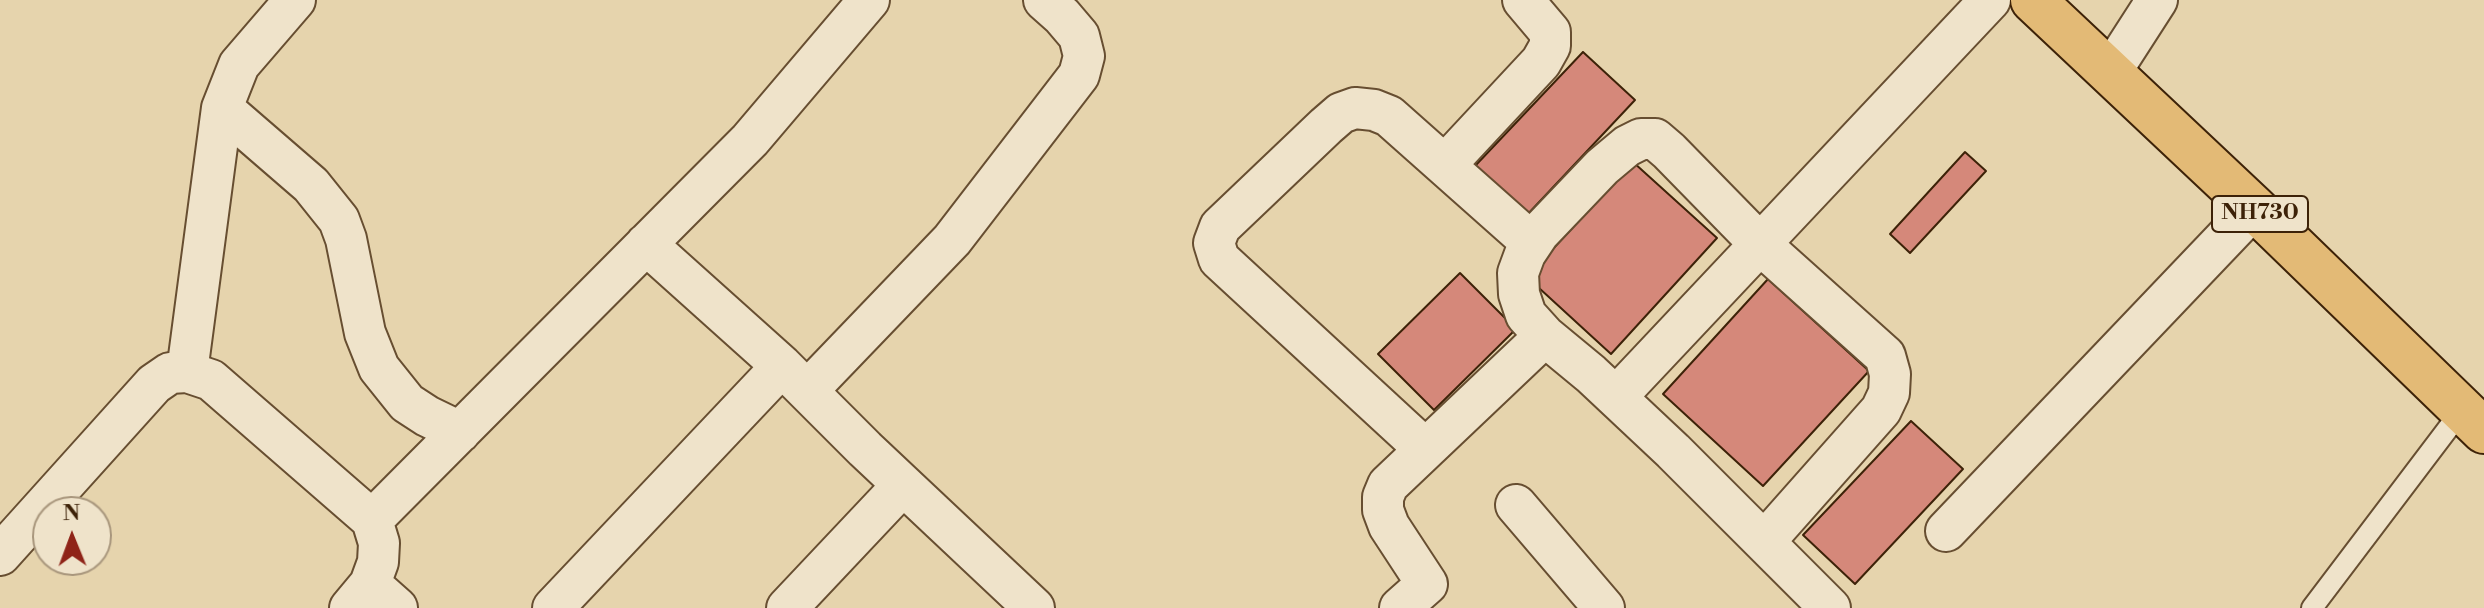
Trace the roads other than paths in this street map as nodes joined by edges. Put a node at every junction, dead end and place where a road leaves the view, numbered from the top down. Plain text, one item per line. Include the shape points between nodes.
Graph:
1 (295, 0) edge
2 (869, 0) edge
3 (1044, 0) edge
4 (1523, 0) edge
5 (1990, 0) edge
6 (2033, 0) edge
7 (2157, 0) edge
8 (2110, 73) junction
9 (222, 108) junction
10 (1445, 165) junction
11 (2254, 208) junction
12 (1532, 243) junction
13 (646, 244) junction
14 (1760, 244) junction
15 (1545, 336) junction
16 (187, 372) junction
17 (794, 378) junction
18 (1616, 397) junction
19 (2473, 420) edge
20 (460, 432) junction
21 (1425, 449) junction
22 (903, 485) junction
23 (1516, 505) dead end
24 (372, 520) junction
25 (1946, 531) dead end
26 (1764, 542) junction
27 (0, 555) edge
28 (373, 600) edge
29 (1425, 600) edge
30 (1025, 605) edge
31 (553, 608) edge
32 (787, 608) edge
33 (1604, 608) edge
34 (1830, 608) edge
35 (2312, 608) edge

1 - 9 street via 239,65
2 - 13 street via 750,140
3 - 17 street via 1079,36 1084,56 1079,75 952,240
4 - 10 street via 1550,32 1550,46
5 - 14 street
6 - 8 highway, NH730
7 - 8 street
8 - 11 highway, NH730
9 - 16 street
9 - 20 street via 311,185 339,220 365,333 379,368 407,403
10 - 12 street
10 - 21 street via 1389,116 1355,108 1341,113 1237,208 1214,243 1219,259
11 - 19 highway, NH730
11 - 25 street
12 - 14 street via 1602,167 1627,146 1655,139
12 - 15 street via 1518,273 1519,294 1526,315
13 - 17 street
13 - 20 street
14 - 18 street
14 - 26 street via 1885,356 1890,374 1881,410
15 - 18 street
15 - 21 street
16 - 24 street via 211,380
16 - 27 street via 170,373 154,384
17 - 22 street
17 - 31 street
18 - 26 street
19 - 35 lane
20 - 24 street
21 - 29 street via 1388,485 1383,510
22 - 30 street
22 - 32 street
23 - 33 street
24 - 28 street via 379,543
26 - 34 street

